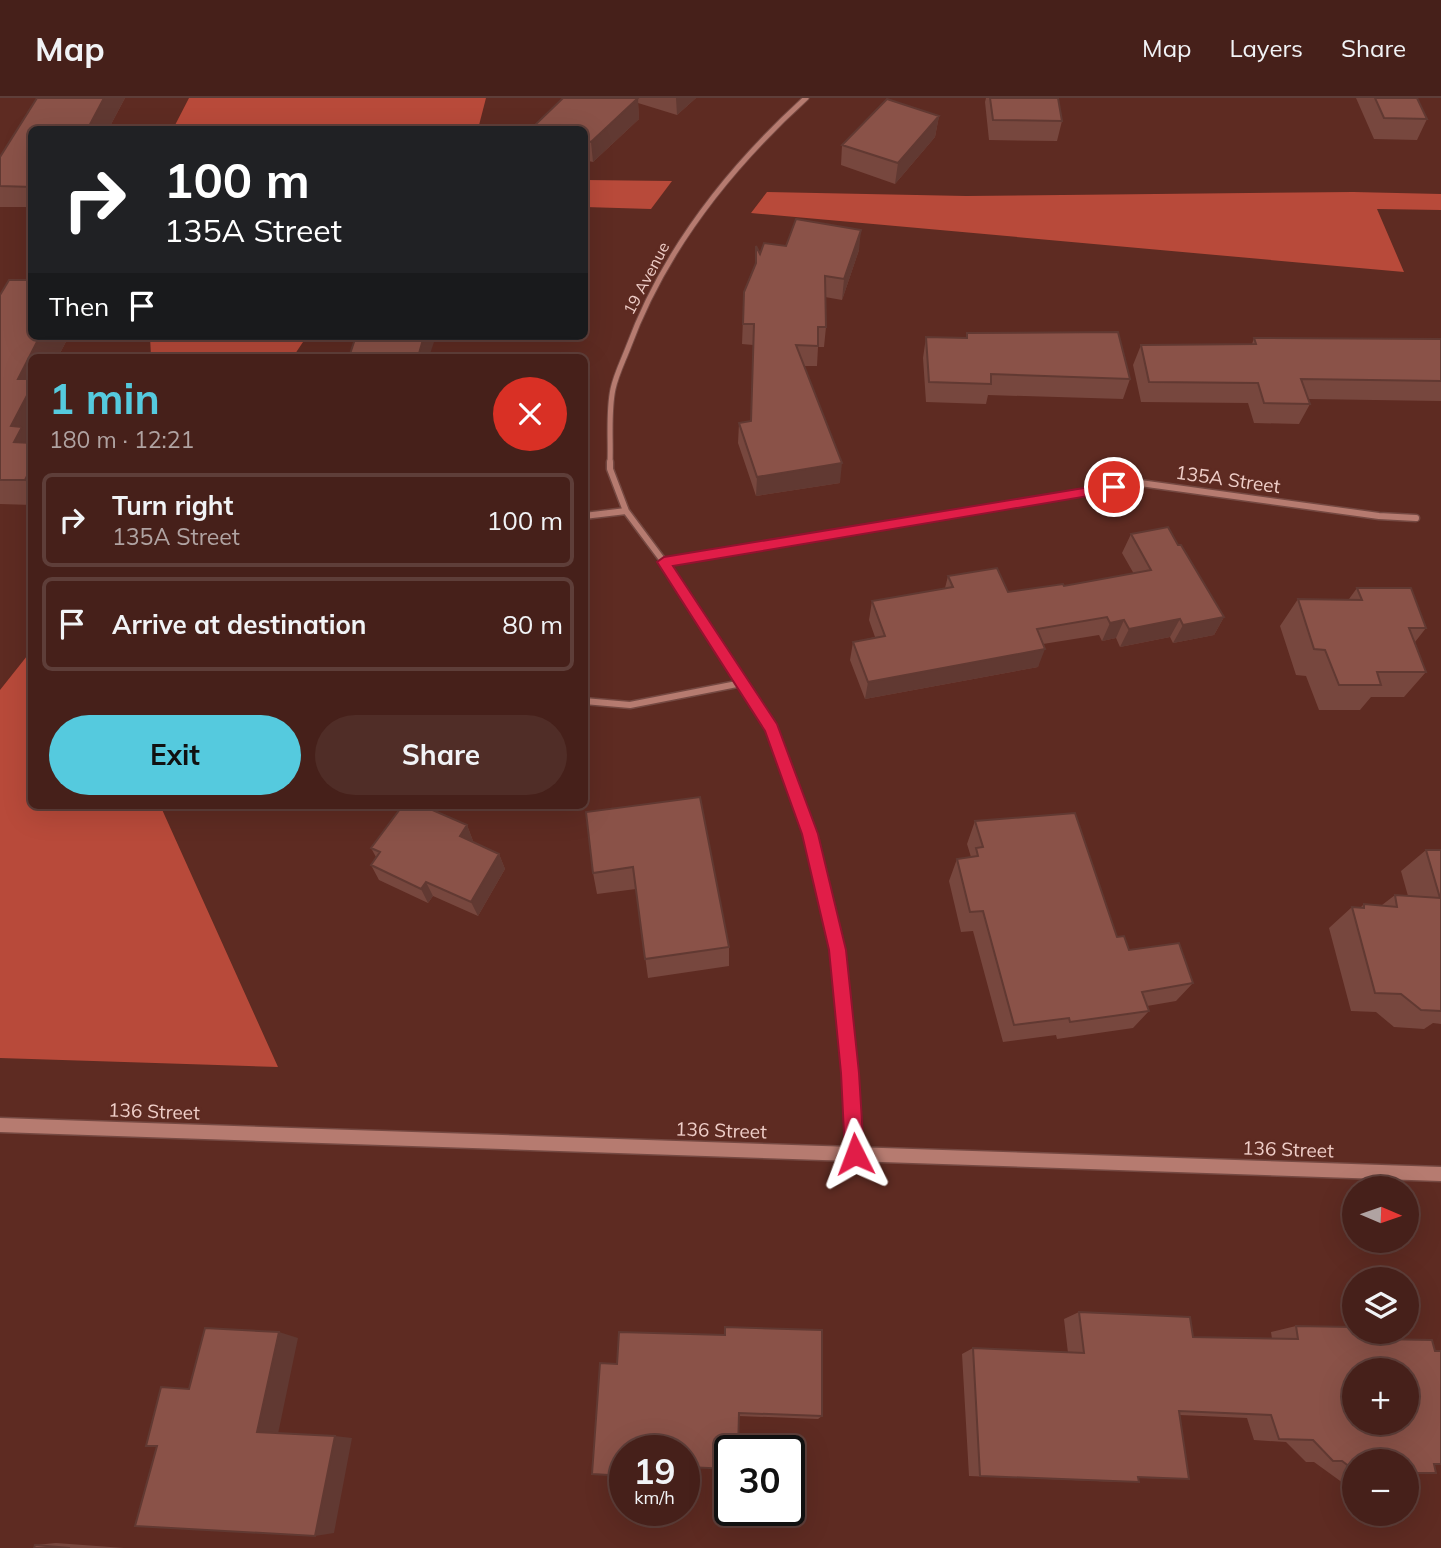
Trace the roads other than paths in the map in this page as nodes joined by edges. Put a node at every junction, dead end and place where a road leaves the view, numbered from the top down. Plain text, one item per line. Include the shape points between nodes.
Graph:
1 (806, 98) edge
2 (626, 511) junction
3 (588, 516) edge
4 (1416, 518) dead end
5 (664, 562) junction
6 (742, 683) junction
7 (588, 701) edge
8 (0, 1125) edge
9 (855, 1154) junction
10 (1441, 1174) edge

1 - 2 street, 19 Avenue via 756,145 698,216 637,323 612,389 610,469
2 - 3 street
2 - 5 street, 19 Avenue
4 - 5 street, 135A Street via 1140,483
5 - 6 street, 19 Avenue
6 - 7 street via 630,705
6 - 9 street, 19 Avenue via 772,729 810,834 837,950
8 - 9 street, 136 Street
9 - 10 street, 136 Street

